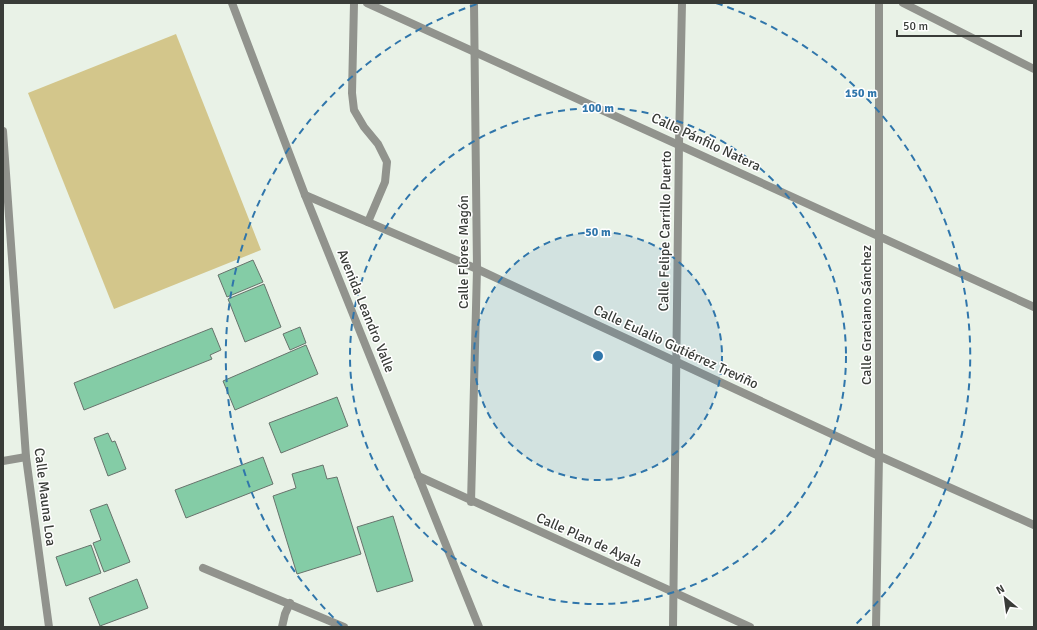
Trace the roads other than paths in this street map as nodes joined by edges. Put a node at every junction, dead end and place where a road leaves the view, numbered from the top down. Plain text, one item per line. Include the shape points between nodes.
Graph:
1 (232, 3) edge
2 (354, 3) edge
3 (367, 3) edge
4 (474, 3) edge
5 (682, 3) edge
6 (879, 3) edge
7 (903, 3) edge
8 (475, 52) junction
9 (1034, 69) edge
10 (3, 131) edge
11 (678, 143) junction
12 (305, 195) junction
13 (368, 222) junction
14 (879, 235) junction
15 (477, 269) junction
16 (1034, 306) edge
17 (676, 362) junction
18 (879, 456) junction
19 (26, 458) junction
20 (3, 461) edge
21 (418, 476) junction
22 (471, 502) junction
23 (1034, 525) edge
24 (203, 568) dead end
25 (674, 592) junction
26 (290, 603) junction
27 (49, 627) edge
28 (282, 627) edge
29 (344, 627) edge
30 (479, 627) edge
31 (673, 627) edge
32 (750, 627) edge
33 (876, 627) edge

1 - 12 street, Avenida Leandro Valle
2 - 13 street via 354,110 364,128 378,144 387,162 385,182
3 - 8 street, Calle Pánfilo Natera
4 - 8 street, Calle Flores Magón
5 - 11 street, Calle Felipe Carrillo Puerto
6 - 14 street, Calle Graciano Sánchez
7 - 9 street
8 - 11 street, Calle Pánfilo Natera
8 - 15 street, Calle Flores Magón
10 - 19 street, Calle Mauna Loa
11 - 14 street, Calle Pánfilo Natera
11 - 17 street, Calle Felipe Carrillo Puerto
12 - 13 street, Calle Eulalio Gutiérrez Treviño
12 - 21 street, Avenida Leandro Valle
13 - 15 street, Calle Eulalio Gutiérrez Treviño
14 - 16 street, Calle Pánfilo Natera
14 - 18 street, Calle Graciano Sánchez
15 - 17 street, Calle Eulalio Gutiérrez Treviño
15 - 22 street, Calle Flores Magón
17 - 18 street, Calle Eulalio Gutiérrez Treviño
17 - 25 street, Calle Felipe Carrillo Puerto
18 - 23 street, Calle Eulalio Gutiérrez Treviño
18 - 33 street, Calle Graciano Sánchez
19 - 20 street
19 - 27 street, Calle Mauna Loa
21 - 22 street, Calle Plan de Ayala
21 - 30 street, Avenida Leandro Valle
22 - 25 street, Calle Plan de Ayala
24 - 26 street
25 - 31 street, Calle Felipe Carrillo Puerto
25 - 32 street, Calle Plan de Ayala
26 - 28 street
26 - 29 street

